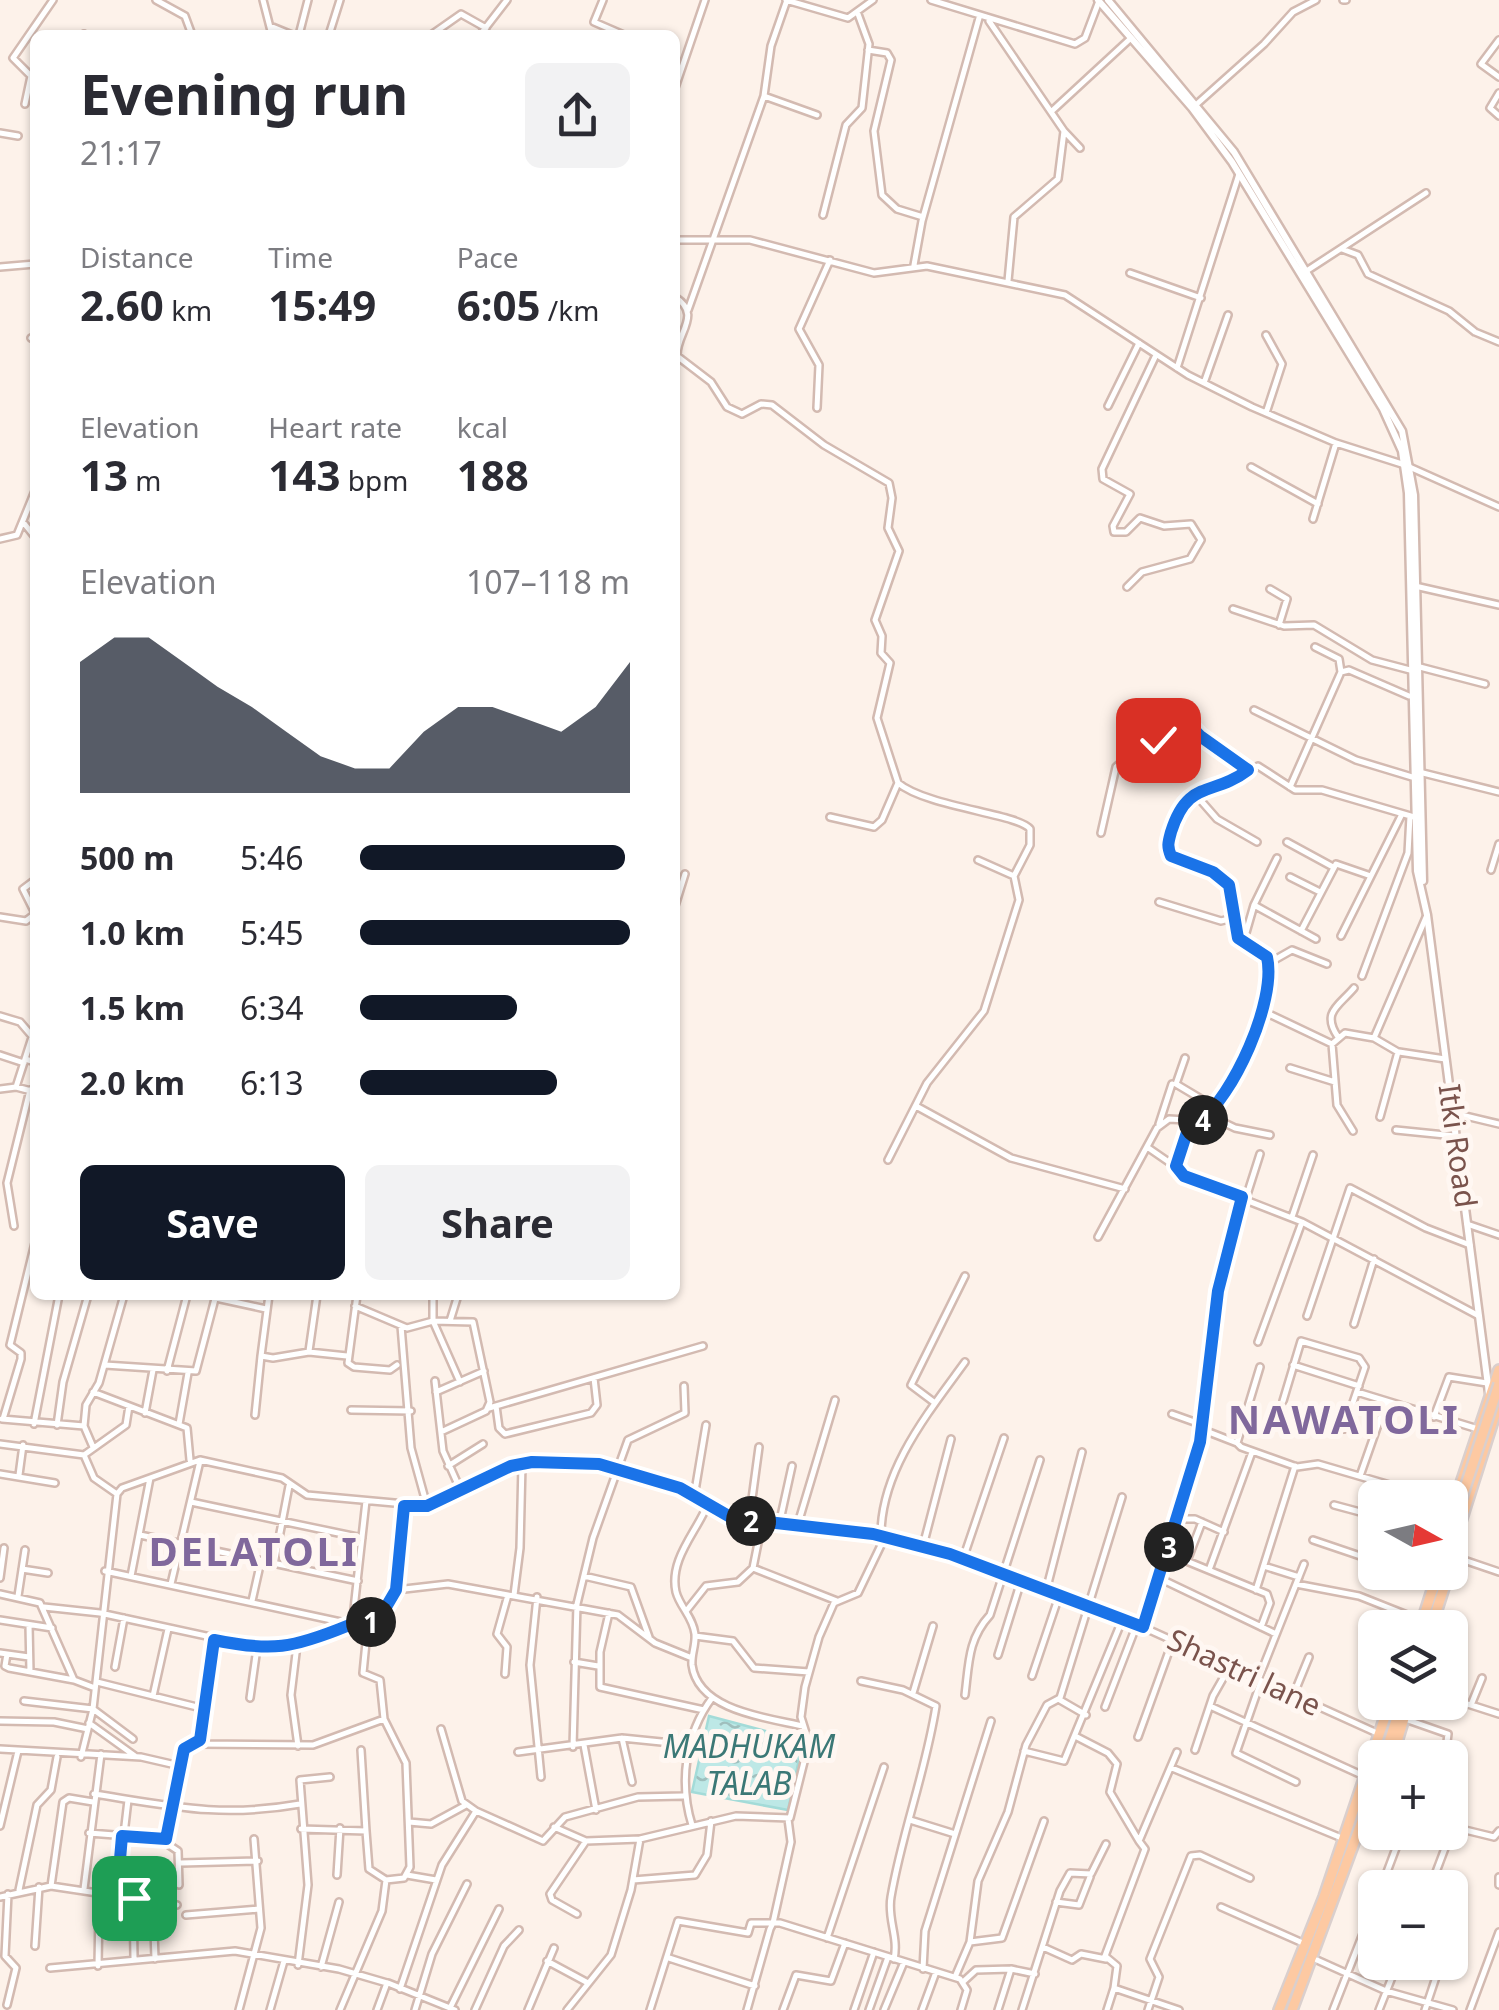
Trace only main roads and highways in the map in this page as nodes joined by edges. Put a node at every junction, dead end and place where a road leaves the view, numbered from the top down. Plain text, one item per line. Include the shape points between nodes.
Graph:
1 (1499, 1370) edge
2 (1499, 1384) edge
3 (1496, 1399) edge
4 (1499, 1418) edge
5 (1460, 1480) edge
6 (1468, 1480) edge
7 (1468, 1499) edge
8 (1468, 1509) edge
9 (1388, 1720) edge
10 (1358, 1813) edge
11 (1358, 1830) edge
12 (1358, 1849) edge
13 (1288, 2010) edge

1 - 3 main road
2 - 6 main road, bridge
3 - 5 main road
3 - 7 main road, bridge
4 - 8 main road
9 - 13 main road
10 - 13 main road
11 - 13 main road
12 - 13 main road via 1316,1960

